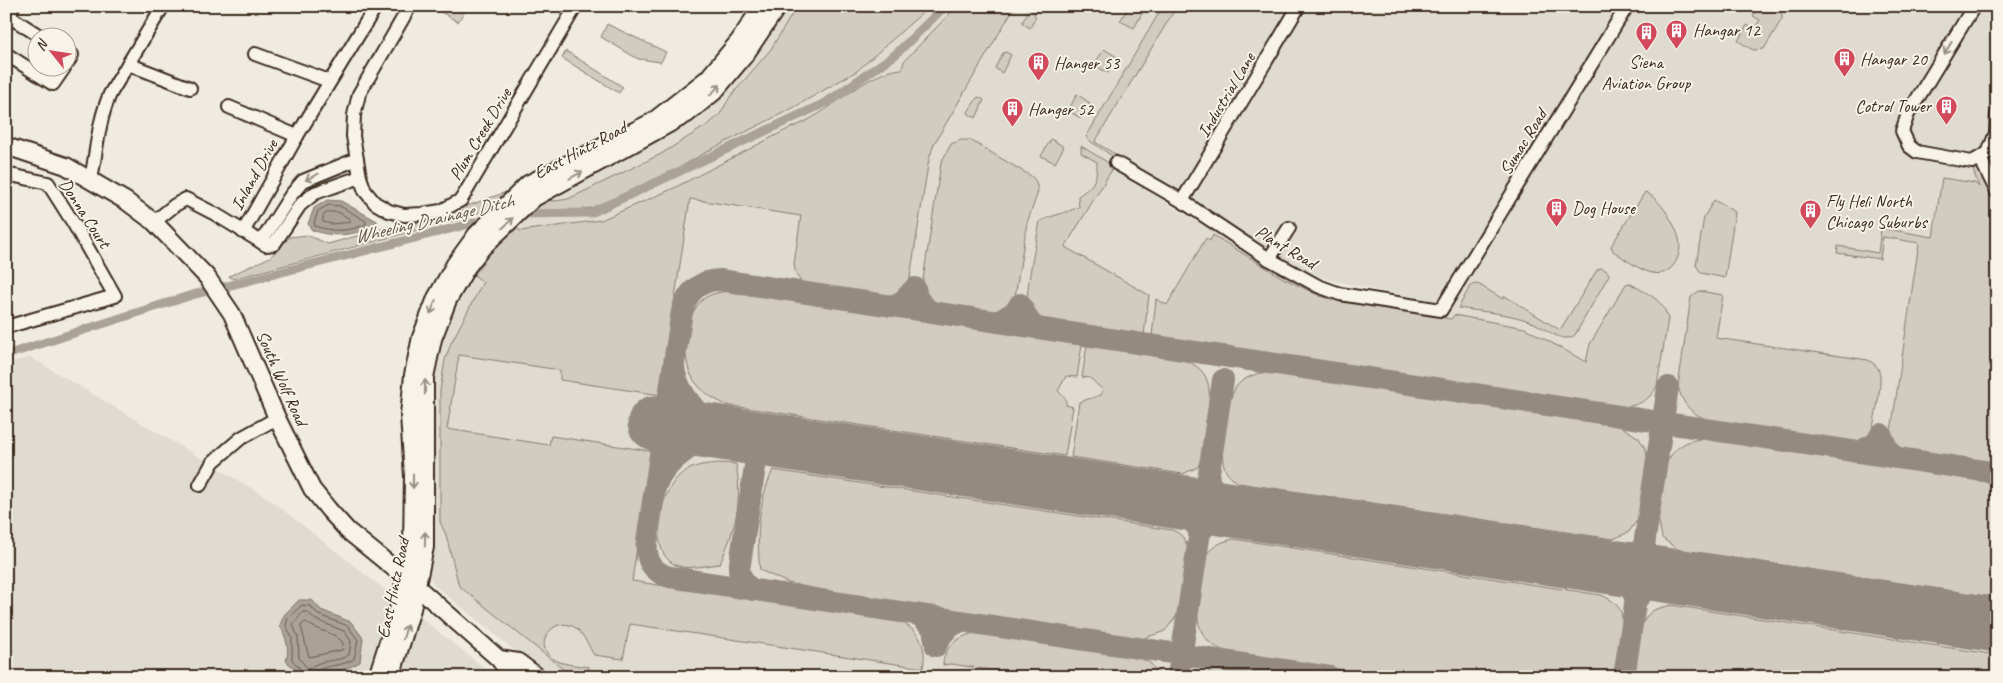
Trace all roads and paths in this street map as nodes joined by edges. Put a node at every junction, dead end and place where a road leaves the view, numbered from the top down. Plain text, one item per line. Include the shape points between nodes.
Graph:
1 (163, 6) edge
2 (376, 6) edge
3 (410, 6) edge
4 (576, 6) edge
5 (762, 6) edge
6 (778, 6) edge
7 (1299, 6) edge
8 (1627, 6) edge
9 (1974, 6) edge
10 (10, 16) edge
11 (28, 28) edge
12 (6, 54) edge
13 (255, 54) dead end
14 (128, 64) junction
15 (28, 68) edge
16 (44, 78) edge
17 (57, 78) edge
18 (329, 81) junction
19 (190, 88) dead end
20 (229, 107) dead end
21 (1997, 114) edge
22 (297, 136) junction
23 (6, 146) edge
24 (1980, 158) junction
25 (357, 159) junction
26 (1116, 163) dead end
27 (6, 174) edge
28 (360, 177) junction
29 (91, 179) junction
30 (531, 191) junction
31 (1997, 192) edge
32 (1182, 201) junction
33 (154, 222) junction
34 (1289, 228) dead end
35 (243, 232) junction
36 (263, 244) junction
37 (1269, 259) junction
38 (1449, 296) joint
39 (6, 327) edge
40 (277, 418) junction
41 (200, 485) dead end
42 (411, 582) junction
43 (499, 659) junction
44 (377, 677) edge
45 (391, 677) edge
46 (512, 677) edge
47 (538, 677) edge

1 - 14 street
2 - 18 street, Inland Drive
3 - 25 street, Plum Creek Drive via 359,94 353,136
4 - 28 street, Plum Creek Drive via 461,200 441,211 404,215 389,212 365,191
5 - 30 main road, East Hintz Road via 739,41 708,78 652,122
30 -> 6 main road, East Hintz Road via 687,114 714,92 750,48
7 - 32 street, Industrial Lane
8 - 38 street, Sumac Road
9 -> 24 street via 1908,114 1902,131 1909,146 1917,152 1972,162
10 - 11 street
12 - 15 street
13 - 18 street
14 - 19 street
14 - 29 street via 110,94 99,123
16 - 17 street via 53,84
18 - 22 street, Inland Drive
20 - 22 street, Inland Drive
21 - 24 street via 1996,133 1988,153
22 - 35 street, Inland Drive
23 - 29 main road, South Wolf Road via 66,166
24 - 31 street
25 - 28 street, Plum Creek Drive
25 -> 36 street via 303,181 291,195
26 - 32 street, Plant Road
27 - 39 street, Donna Court via 48,183 116,296
28 - 36 street via 314,193 300,205 274,244
29 - 33 main road, South Wolf Road
30 - 42 main road, East Hintz Road via 455,264 436,298 421,337 409,416 413,476
32 - 37 street, Plant Road
33 - 35 street via 186,199
33 - 40 main road, South Wolf Road via 207,277 232,314
34 - 37 street
35 - 36 street
37 - 38 street, Plant Road via 1301,278 1340,294 1441,310
40 - 41 street via 240,438 213,462
40 - 42 main road, South Wolf Road via 312,488 329,510 348,531
42 - 43 main road, South Wolf Road
42 - 44 main road, East Hintz Road via 398,610
45 -> 42 main road, East Hintz Road via 398,658
43 - 46 main road, South Wolf Road
43 - 47 main road, South Wolf Road via 518,662

